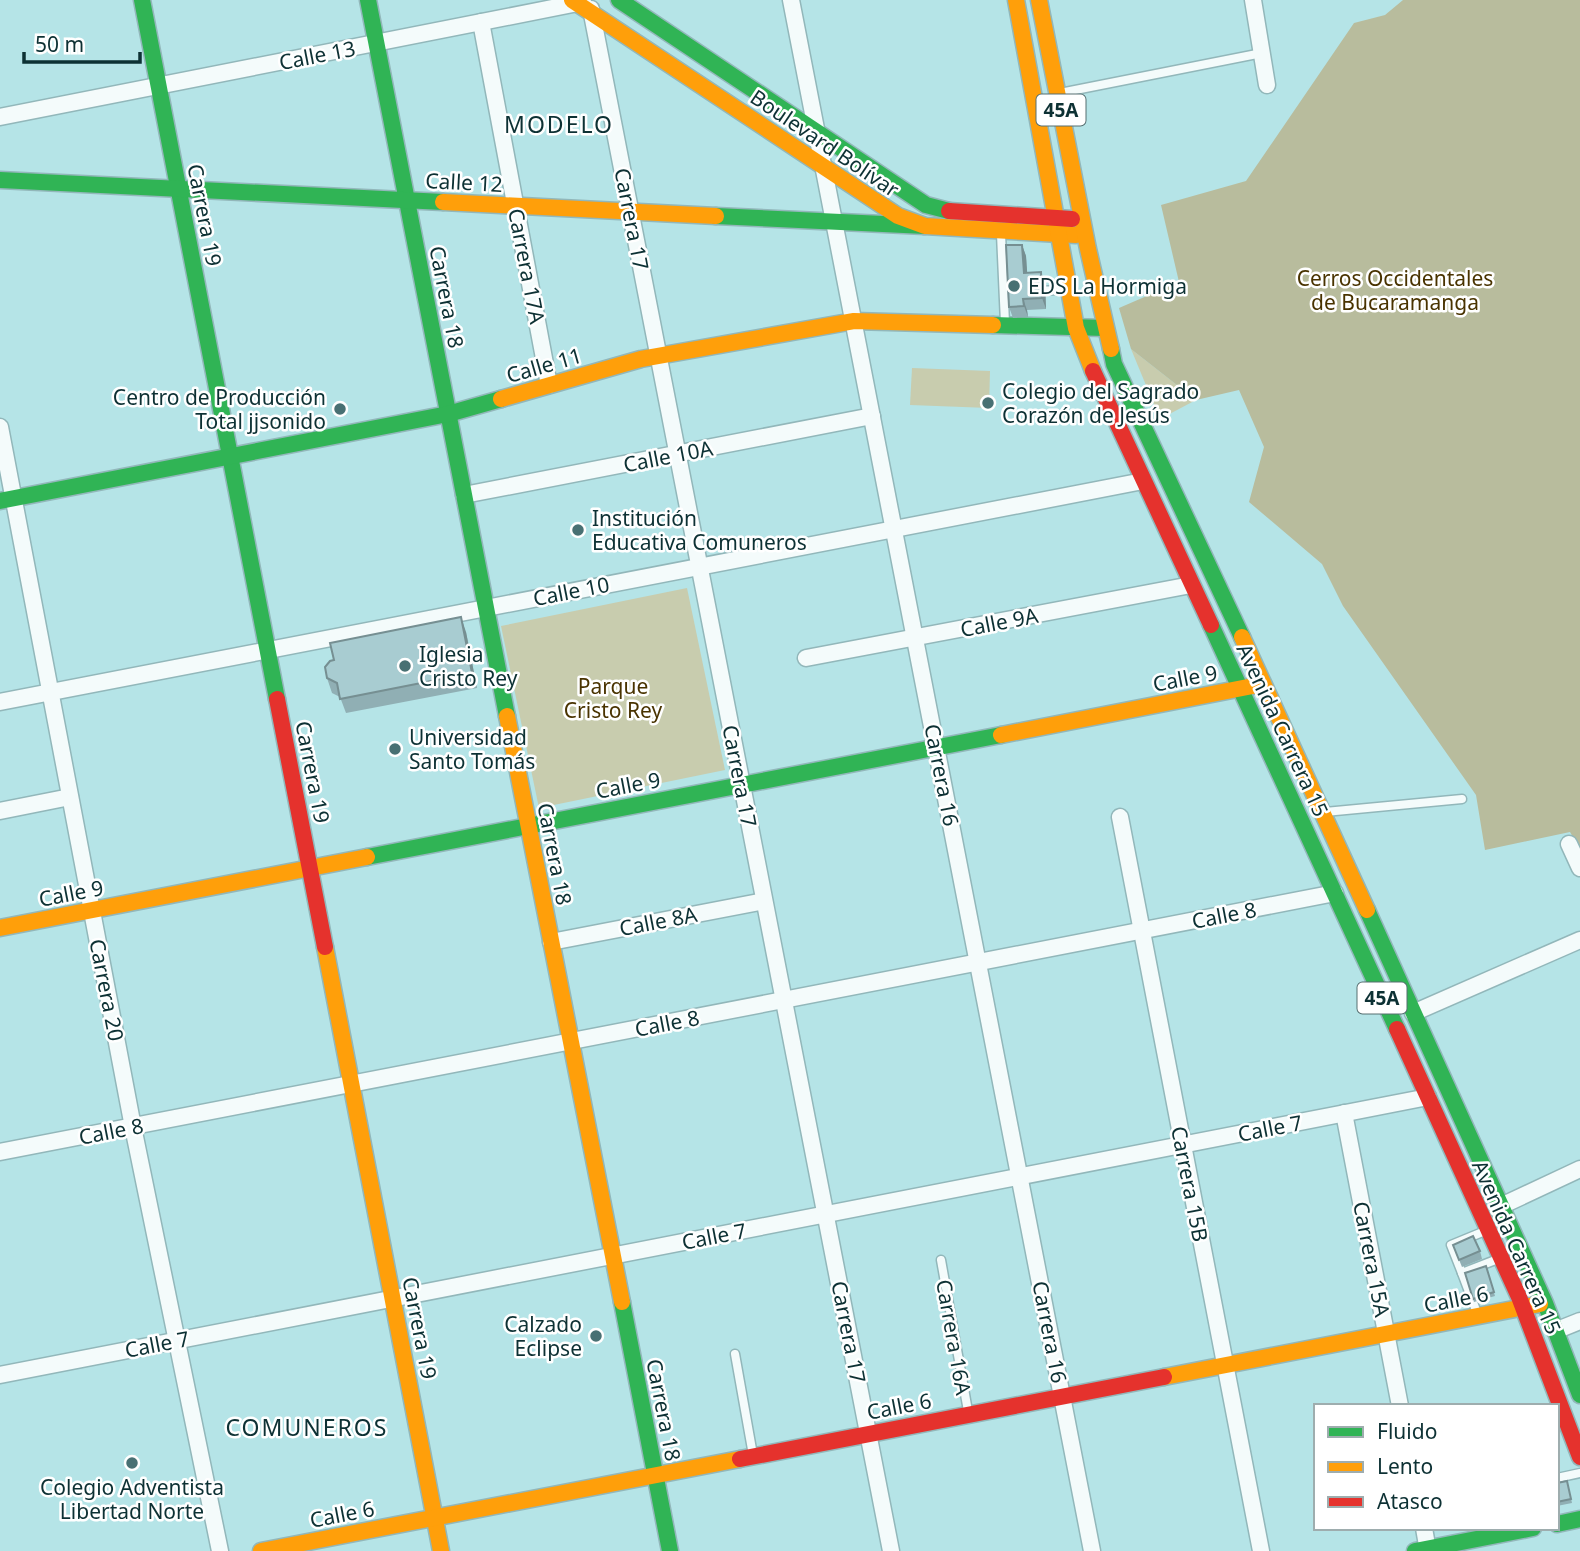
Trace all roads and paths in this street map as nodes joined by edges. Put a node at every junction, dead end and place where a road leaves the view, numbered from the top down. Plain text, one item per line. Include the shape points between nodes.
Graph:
1 (142, 0) edge
2 (368, 0) edge
3 (620, 0) edge
4 (791, 0) edge
5 (1016, 0) edge
6 (1039, 0) edge
7 (1253, 0) edge
8 (585, 3) edge
9 (481, 22) junction
10 (376, 43) junction
11 (1262, 54) junction
12 (1267, 85) dead end
13 (159, 86) junction
14 (1057, 93) junction
15 (0, 117) edge
16 (817, 134) junction
17 (824, 168) junction
18 (0, 180) edge
19 (179, 191) junction
20 (407, 201) junction
21 (516, 206) junction
22 (630, 210) junction
23 (834, 221) junction
24 (925, 226) junction
25 (1058, 226) junction
26 (1084, 228) junction
27 (1001, 231) junction
28 (1069, 289) junction
29 (1031, 291) edge
30 (1003, 292) junction
31 (1017, 292) edge
32 (854, 321) junction
33 (1005, 325) junction
34 (1076, 328) junction
35 (1105, 328) junction
36 (658, 356) junction
37 (549, 385) junction
38 (448, 414) junction
39 (872, 416) junction
40 (0, 427) edge
41 (677, 454) junction
42 (230, 456) junction
43 (1143, 481) junction
44 (464, 495) junction
45 (7, 499) edge
46 (894, 529) junction
47 (699, 566) junction
48 (1191, 585) junction
49 (486, 608) junction
50 (915, 638) junction
51 (268, 650) junction
52 (806, 658) dead end
53 (1264, 684) junction
54 (1241, 688) junction
55 (50, 692) junction
56 (0, 702) edge
57 (936, 747) junction
58 (742, 785) junction
59 (71, 797) junction
60 (1462, 799) dead end
61 (0, 811) edge
62 (1323, 813) junction
63 (1119, 817) dead end
64 (529, 826) junction
65 (1569, 844) dead end
66 (310, 868) junction
67 (1580, 868) edge
68 (1335, 893) junction
69 (764, 901) junction
70 (92, 910) junction
71 (0, 928) edge
72 (1141, 931) junction
73 (1580, 940) edge
74 (551, 942) junction
75 (978, 962) junction
76 (784, 1000) junction
77 (1413, 1013) junction
78 (570, 1042) junction
79 (351, 1084) junction
80 (1428, 1097) junction
81 (1344, 1113) junction
82 (133, 1127) junction
83 (1183, 1145) junction
84 (0, 1152) edge
85 (1580, 1169) edge
86 (1020, 1177) junction
87 (1501, 1206) junction
88 (825, 1214) junction
89 (1488, 1230) junction
90 (612, 1256) junction
91 (1501, 1258) junction
92 (940, 1260) dead end
93 (1462, 1273) junction
94 (393, 1299) junction
95 (1545, 1303) junction
96 (1523, 1307) junction
97 (1479, 1316) junction
98 (1580, 1321) edge
99 (1555, 1331) junction
100 (1387, 1334) junction
101 (178, 1340) junction
102 (735, 1354) dead end
103 (1225, 1364) junction
104 (0, 1375) edge
105 (1062, 1395) junction
106 (1580, 1395) edge
107 (1400, 1404) edge
108 (968, 1413) junction
109 (868, 1433) junction
110 (753, 1455) junction
111 (1580, 1457) edge
112 (1580, 1473) edge
113 (655, 1475) junction
114 (1559, 1478) edge
115 (435, 1517) junction
116 (1580, 1519) edge
117 (1559, 1524) edge
118 (1424, 1530) edge
119 (1524, 1530) edge
120 (1424, 1550) edge
121 (220, 1551) edge
122 (261, 1551) edge
123 (441, 1551) edge
124 (670, 1551) edge
125 (891, 1551) edge
126 (1092, 1551) edge
127 (1261, 1551) edge

1 - 13 street, Carrera 19
2 - 10 street, Carrera 18
3 - 16 street, Boulevard Bolívar
4 - 16 street, Carrera 16
5 - 25 street, Avenida Carrera 15 / 45A
6 - 14 street, Avenida Carrera 15 / 45A
7 - 11 street
8 - 9 street, Calle 13
8 - 17 street, Boulevard Bolívar
8 - 22 street, Carrera 17
9 - 10 street, Calle 13
9 - 21 street, Carrera 17A
10 - 13 street, Calle 13
10 - 20 street, Carrera 18
11 - 12 street
11 - 14 lane
13 - 15 street, Calle 13
13 - 19 street, Carrera 19
14 - 26 street, Avenida Carrera 15 / 45A
16 - 17 street, Carrera 16
16 - 25 street, Boulevard Bolívar via 926,205
17 - 23 street, Carrera 16
17 - 24 street, Boulevard Bolívar via 885,209
18 - 19 street, Calle 12
19 - 20 street, Calle 12
19 - 42 street, Carrera 19
20 - 21 street, Calle 12
20 - 38 street, Carrera 18
21 - 22 street, Calle 12
21 - 37 street, Carrera 17A
22 - 23 street, Calle 12
22 - 36 street, Carrera 17
23 - 24 street, Calle 12
23 - 32 street, Carrera 16
24 - 27 street, Boulevard Bolívar
25 - 26 street
25 - 27 street, Boulevard Bolívar
25 - 28 street, Avenida Carrera 15 / 45A
26 - 35 street, Avenida Carrera 15 / 45A
27 - 30 lane
28 - 29 lane
28 - 34 street, Avenida Carrera 15 / 45A
30 - 31 lane
30 - 33 lane
32 - 33 street, Calle 11
32 - 36 street, Calle 11
32 - 39 street, Carrera 16
33 - 34 street, Calle 11
34 - 35 street, Calle 11
34 - 43 street, Avenida Carrera 15 / 45A
35 - 53 street, Avenida Carrera 15 / 45A via 1114,364
36 - 37 street, Calle 11
36 - 41 street, Carrera 17
37 - 38 street, Calle 11
38 - 42 street, Calle 11
38 - 44 street, Carrera 18
39 - 41 street, Calle 10A
39 - 46 street, Carrera 16
40 - 45 street, Carrera 20
41 - 44 street, Calle 10A
41 - 47 street, Carrera 17
42 - 45 street, Calle 11
42 - 51 street, Carrera 19
43 - 46 street, Calle 10
43 - 48 street, Avenida Carrera 15 / 45A
44 - 49 street, Carrera 18
45 - 55 street, Carrera 20
46 - 47 street, Calle 10
46 - 50 street, Carrera 16
47 - 49 street, Calle 10
47 - 58 street, Carrera 17
48 - 50 street, Calle 9A
48 - 54 street, Avenida Carrera 15 / 45A
49 - 51 street, Calle 10
49 - 64 street, Carrera 18
50 - 52 street, Calle 9A
50 - 57 street, Carrera 16
51 - 55 street, Calle 10
51 - 66 street, Carrera 19
53 - 54 street, Calle 9
53 - 62 street, Avenida Carrera 15 / 45A
54 - 57 street, Calle 9
54 - 68 street, Avenida Carrera 15 / 45A
55 - 56 street, Calle 10
55 - 59 street, Carrera 20
57 - 58 street, Calle 9
57 - 75 street, Carrera 16
58 - 64 street, Calle 9
58 - 69 street, Carrera 17
59 - 61 street
59 - 70 street, Carrera 20
60 - 62 lane
62 - 77 street, Avenida Carrera 15 / 45A
63 - 72 street, Carrera 15B
64 - 66 street, Calle 9
64 - 74 street, Carrera 18
65 - 67 street
66 - 70 street, Calle 9
66 - 79 street, Carrera 19
68 - 72 street, Calle 8
68 - 80 street, Avenida Carrera 15 / 45A
69 - 74 street, Calle 8A
69 - 76 street, Carrera 17
70 - 71 street, Calle 9
70 - 82 street, Carrera 20
72 - 75 street, Calle 8
72 - 83 street, Carrera 15B
73 - 77 street
74 - 78 street, Carrera 18
75 - 76 street, Calle 8
75 - 86 street, Carrera 16
76 - 78 street, Calle 8
76 - 88 street, Carrera 17
77 - 87 street, Avenida Carrera 15 / 45A
78 - 79 street, Calle 8
78 - 90 street, Carrera 18
79 - 82 street, Calle 8
79 - 94 street, Carrera 19
80 - 81 street, Calle 7
80 - 89 street, Avenida Carrera 15 / 45A
81 - 83 street, Calle 7
81 - 100 street, Carrera 15A
82 - 84 street, Calle 8
82 - 101 street, Carrera 20
83 - 86 street, Calle 7
83 - 103 street, Carrera 15B
85 - 87 street
86 - 88 street, Calle 7
86 - 105 street, Carrera 16
87 - 95 street, Avenida Carrera 15 / 45A
88 - 90 street, Calle 7
88 - 109 street, Carrera 17
89 - 91 street, Avenida Carrera 15 / 45A
89 - 93 lane via 1451,1245
90 - 94 street, Calle 7
90 - 113 street, Carrera 18
91 - 93 lane
91 - 96 street, Avenida Carrera 15 / 45A
92 - 108 lane, Carrera 16A
93 - 97 lane
94 - 101 street, Calle 7
94 - 115 street, Carrera 19
95 - 96 street, Calle 6
95 - 99 street, Avenida Carrera 15 / 45A
96 - 97 street, Calle 6
96 - 111 street, Avenida Carrera 15 / 45A
97 - 100 street, Calle 6
98 - 99 street
99 - 106 street, Avenida Carrera 15 / 45A
100 - 103 street, Calle 6
100 - 107 street, Carrera 15A
101 - 104 street, Calle 7
101 - 121 street, Carrera 20
102 - 110 lane
103 - 105 street, Calle 6
103 - 127 street, Carrera 15B
105 - 108 street, Calle 6
105 - 126 street, Carrera 16
108 - 109 street, Calle 6
109 - 110 street, Calle 6
109 - 125 street, Carrera 17
110 - 113 street, Calle 6
112 - 114 lane
113 - 115 street, Calle 6
113 - 124 street, Carrera 18
115 - 122 street, Calle 6
115 - 123 street, Carrera 19
116 - 117 street
118 - 120 street
119 - 120 street

